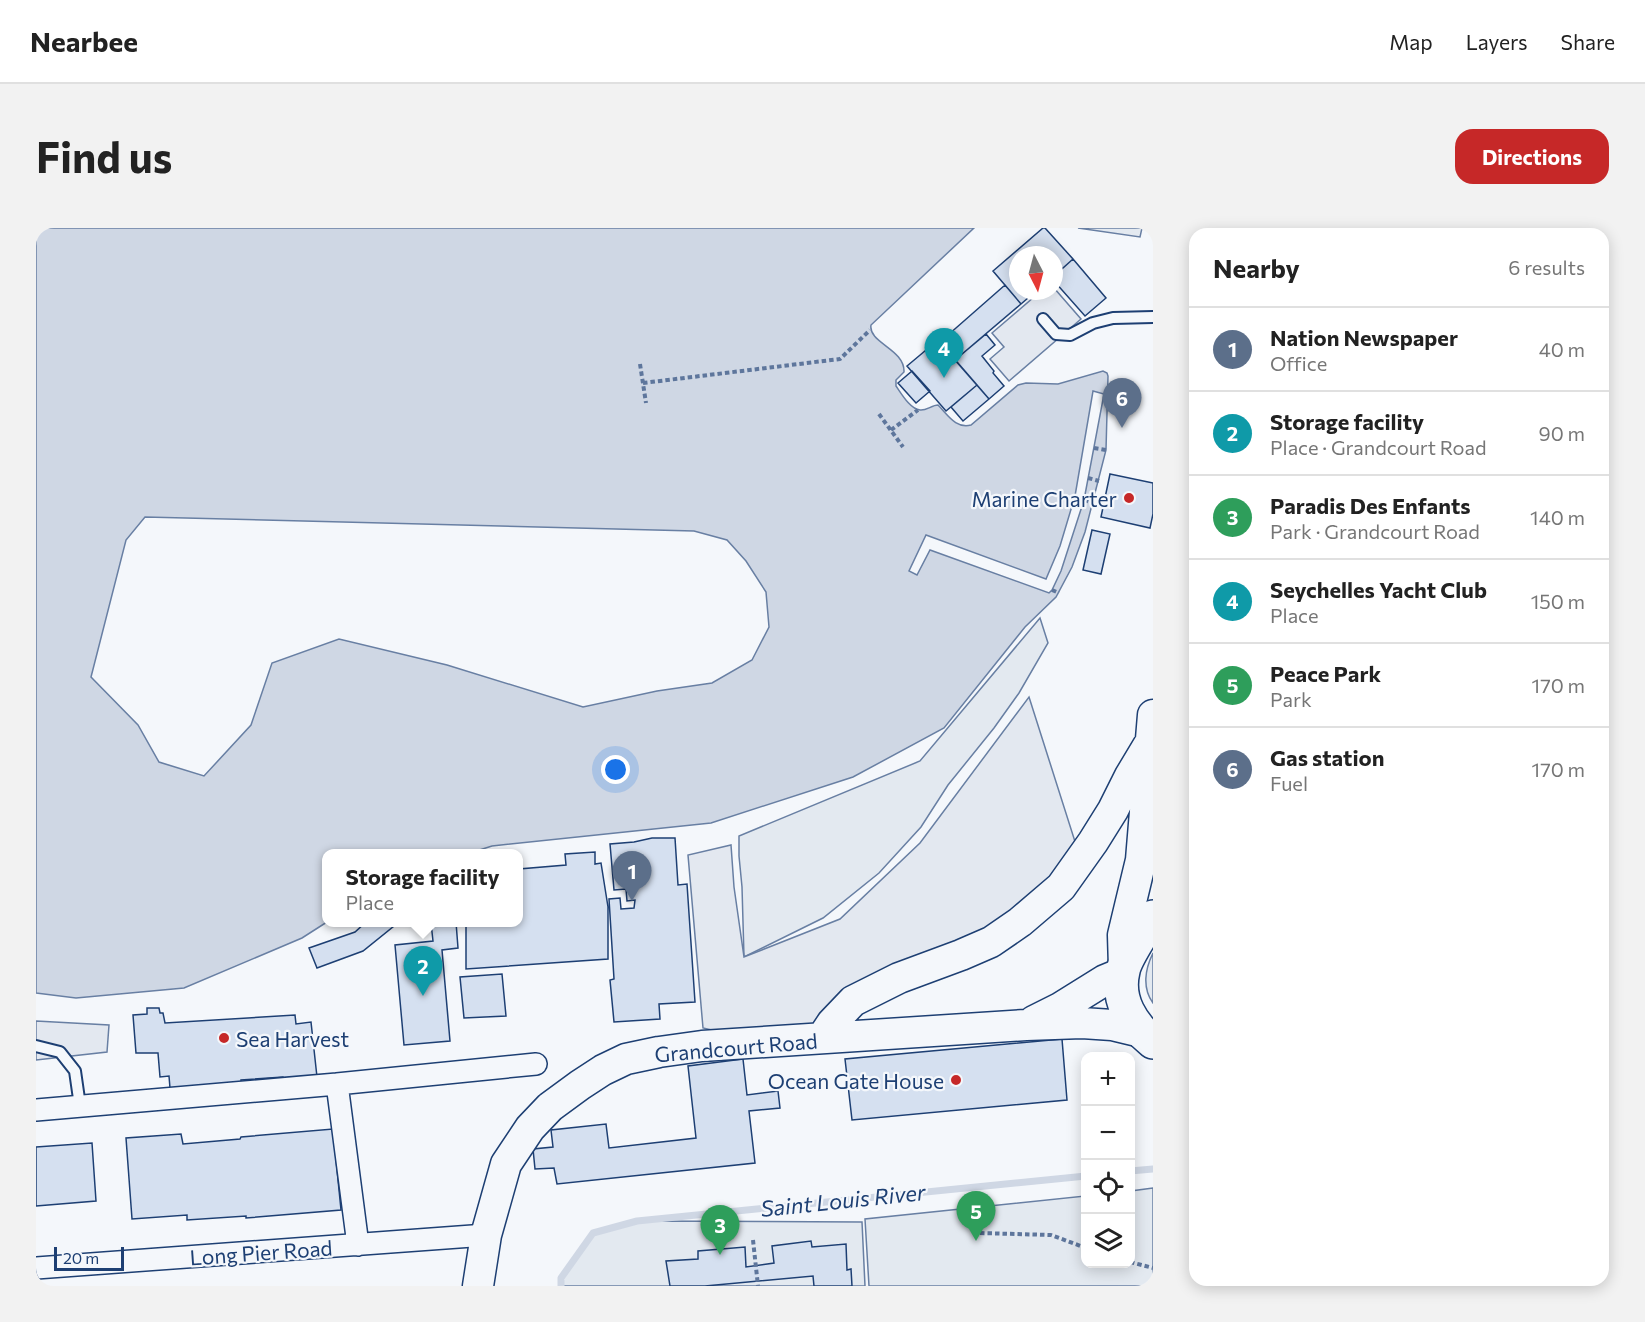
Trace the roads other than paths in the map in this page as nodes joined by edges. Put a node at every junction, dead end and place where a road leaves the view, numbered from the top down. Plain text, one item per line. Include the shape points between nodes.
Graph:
1 (1153, 317) edge
2 (1043, 319) dead end
3 (1152, 728) edge
4 (1149, 928) edge
5 (1123, 970) junction
6 (1026, 1025) junction
7 (1147, 1037) edge
8 (822, 1038) junction
9 (36, 1046) edge
10 (536, 1064) dead end
11 (337, 1084) junction
12 (80, 1106) junction
13 (36, 1110) edge
14 (486, 1235) junction
15 (358, 1245) junction
16 (36, 1268) edge
17 (478, 1286) edge

1 - 2 lane via 1113,318 1092,323 1070,335 1056,334
3 - 5 street via 1141,860 1123,935
3 - 8 street via 1113,810 1061,887 991,942 899,978 853,1001
4 - 5 main road
5 - 6 street
5 - 7 main road via 1125,1004 1131,1019
6 - 7 street, Grandcourt Road via 1112,1025
6 - 8 street, Grandcourt Road
8 - 14 street, Grandcourt Road via 691,1048 626,1059 603,1071 550,1107 530,1128 506,1164
9 - 12 lane via 60,1052 75,1071
10 - 11 street
11 - 12 street
11 - 15 street
12 - 13 street
14 - 15 street, Long Pier Road
14 - 17 street, Grandcourt Road
15 - 16 street, Long Pier Road

